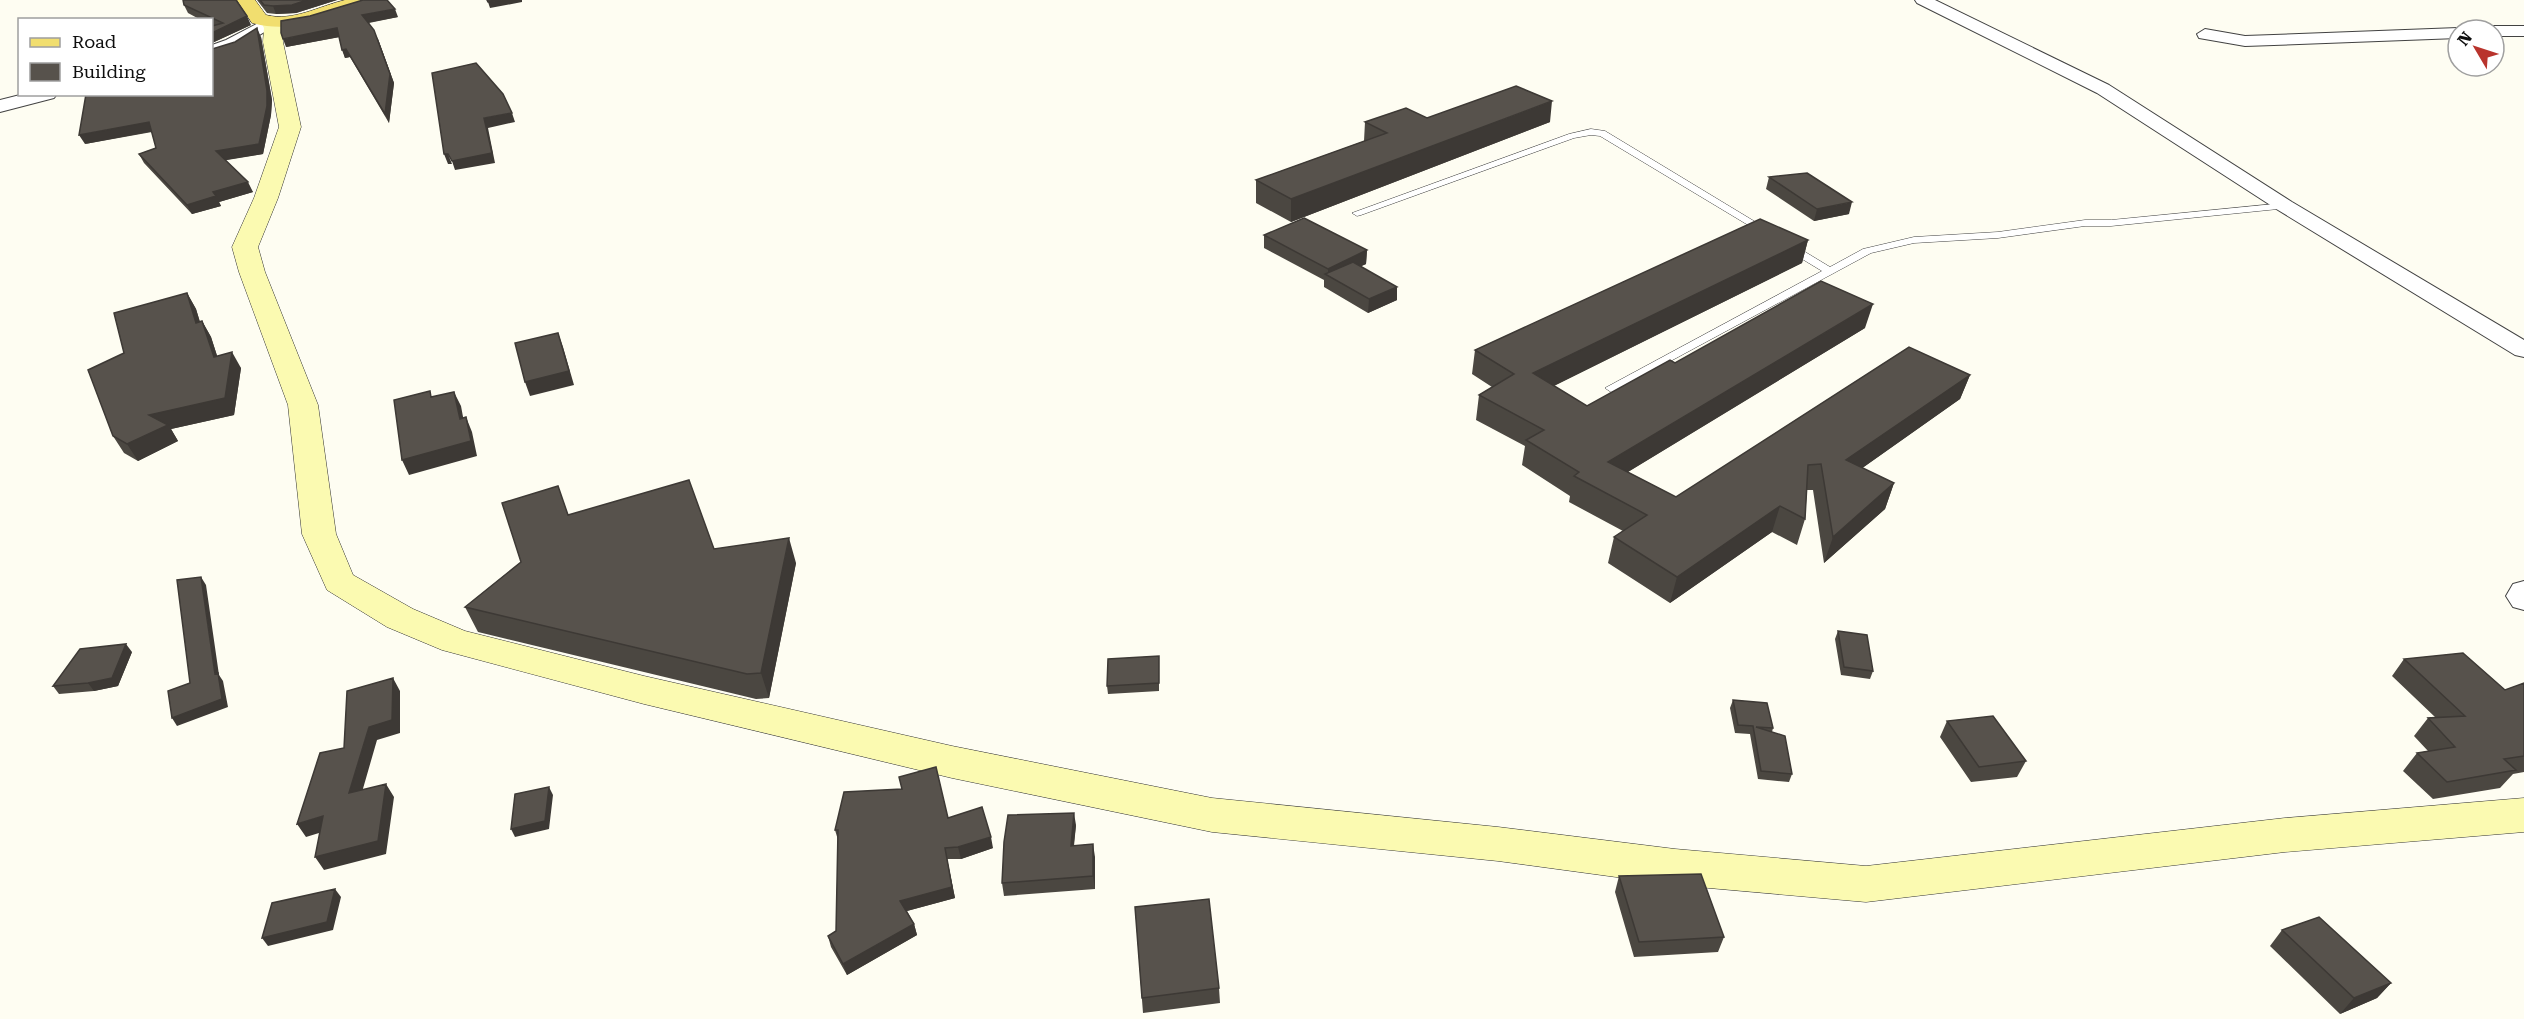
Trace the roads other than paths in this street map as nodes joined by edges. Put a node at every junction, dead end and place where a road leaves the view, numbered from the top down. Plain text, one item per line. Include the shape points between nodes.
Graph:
1 (365, 0) edge
2 (1923, 0) edge
3 (258, 11) edge
4 (2506, 31) edge
5 (2524, 31) edge
6 (2446, 33) edge
7 (2205, 34) dead end
8 (213, 51) edge
9 (40, 96) edge
10 (0, 106) edge
11 (2284, 206) junction
12 (1357, 213) dead end
13 (1830, 271) junction
14 (2524, 350) edge
15 (1611, 388) dead end
16 (2524, 591) edge
17 (2524, 600) edge
18 (2524, 815) edge

1 - 3 main road via 315,15
2 - 11 street via 2103,89
3 - 8 street via 232,44
3 - 18 street via 273,28 290,127 245,247 303,405 319,534 339,582 400,618 455,641 952,762 1212,815 1675,867 1866,884 2285,835
4 - 5 street
6 - 7 street via 2245,41
9 - 10 street
11 - 13 lane via 1914,240 1867,251
11 - 14 street
12 - 13 lane via 1562,140 1602,133
13 - 15 lane
16 - 17 street

